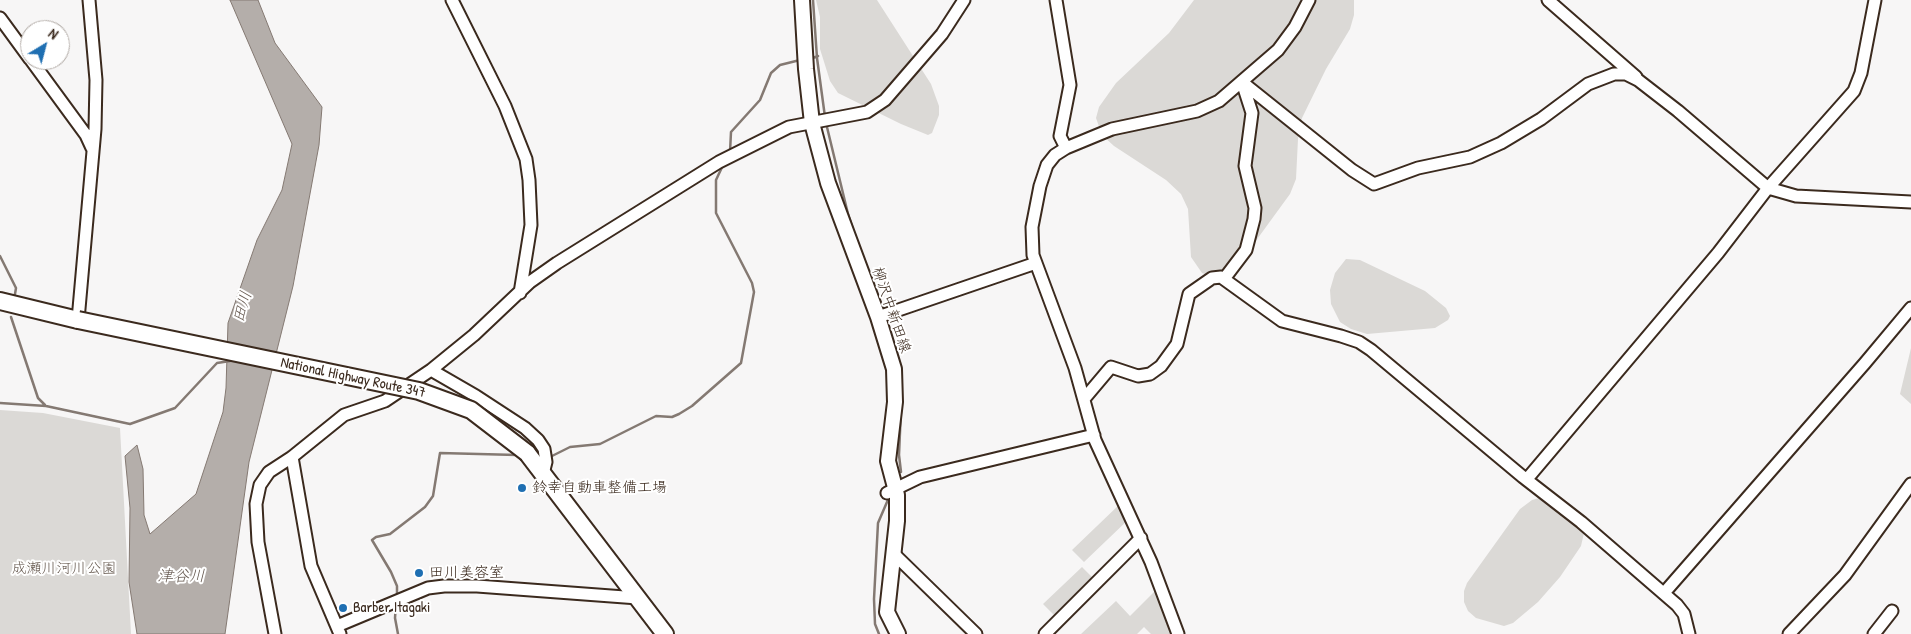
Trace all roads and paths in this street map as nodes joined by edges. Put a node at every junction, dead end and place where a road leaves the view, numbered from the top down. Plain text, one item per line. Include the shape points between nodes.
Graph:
1 (89, 0) edge
2 (452, 0) edge
3 (802, 0) edge
4 (964, 0) edge
5 (1056, 0) edge
6 (1309, 0) edge
7 (1548, 0) edge
8 (1875, 0) edge
9 (0, 18) edge
10 (20, 45) edge
11 (38, 70) edge
12 (1638, 80) junction
13 (1242, 82) junction
14 (816, 122) junction
15 (92, 148) junction
16 (1066, 148) junction
17 (1768, 188) junction
18 (1911, 202) edge
19 (1036, 263) junction
20 (1224, 279) junction
21 (520, 293) junction
22 (0, 301) edge
23 (1911, 308) edge
24 (878, 317) junction
25 (78, 320) junction
26 (431, 370) junction
27 (1084, 400) junction
28 (1094, 435) junction
29 (292, 457) junction
30 (544, 468) junction
31 (1527, 479) junction
32 (1911, 484) edge
33 (892, 491) junction
34 (1141, 538) junction
35 (894, 554) junction
36 (1664, 593) junction
37 (638, 598) junction
38 (1892, 611) dead end
39 (338, 630) edge
40 (275, 634) edge
41 (665, 634) edge
42 (898, 634) edge
43 (976, 634) edge
44 (1045, 634) edge
45 (1178, 634) edge
46 (1689, 634) edge
47 (1788, 634) edge
48 (1874, 634) edge

1 - 15 street via 96,80
2 - 21 street via 488,70 526,159 531,225
3 - 14 main road, 柳沢中新田線 via 806,70
4 - 14 street via 942,34 885,100 867,112
5 - 16 street via 1070,86 1060,136
6 - 13 street via 1282,44
7 - 12 street via 1633,72
8 - 17 street via 1861,74 1854,91
9 - 10 street
11 - 15 street
12 - 13 street via 1626,74 1603,77 1501,143 1470,157 1418,168 1374,184
12 - 17 street
13 - 16 street via 1219,101 1197,111 1112,129
13 - 20 street via 1252,113 1245,166 1255,208 1254,219 1246,250
14 - 21 street via 789,128 718,162 557,263
14 - 24 main road, 柳沢中新田線 via 828,183
15 - 25 street
16 - 19 street via 1048,165 1040,186 1032,227
17 - 18 street via 1796,196
17 - 31 street
19 - 24 street
19 - 27 street
20 - 27 street via 1212,278 1189,294 1177,344 1162,366 1150,374 1138,376 1111,367
20 - 31 street via 1282,321 1359,342
21 - 26 street
22 - 25 highway, National Highway Route 347
23 - 36 street via 1866,364
24 - 33 main road, 柳沢中新田線 via 894,369 895,402 888,461
25 - 30 highway, National Highway Route 347, bridge via 419,391 471,410
26 - 29 street via 385,401 344,415
26 - 30 street via 476,396 538,440 544,449
27 - 28 street
28 - 33 street via 920,477
28 - 34 street
29 - 39 street via 311,566
29 - 40 street via 264,478 256,504 258,542
30 - 37 highway, National Highway Route 347
31 - 36 street
32 - 47 street via 1845,575
33 - 35 main road, 柳沢中新田線 via 897,521
34 - 44 street
34 - 45 street
35 - 42 main road, 柳沢中新田線 via 887,612
35 - 43 street
36 - 46 street via 1684,614
37 - 39 street via 477,586 428,588 383,606
37 - 41 highway, National Highway Route 347
38 - 48 street

